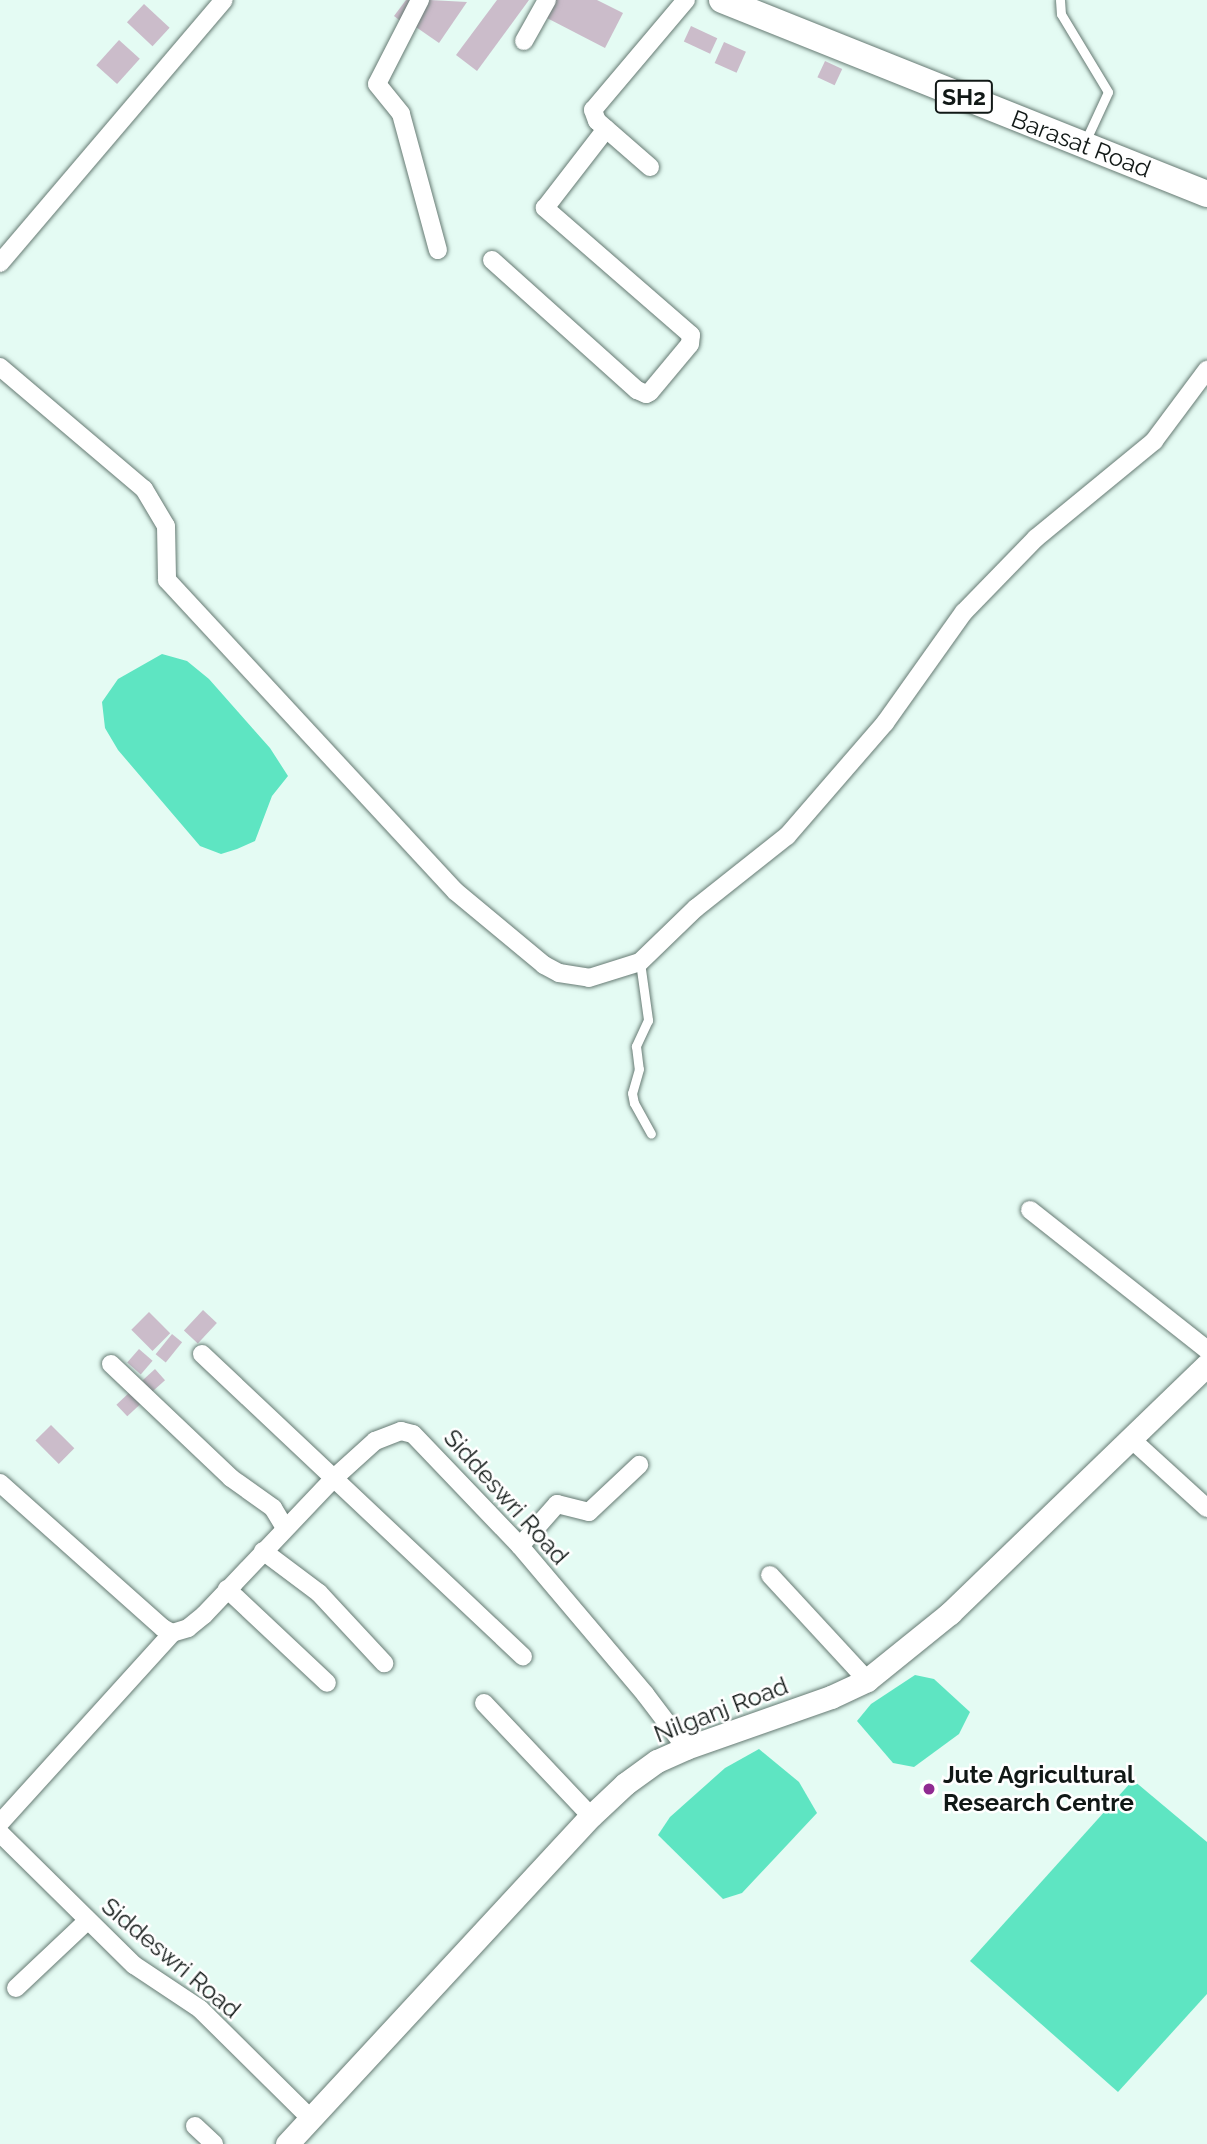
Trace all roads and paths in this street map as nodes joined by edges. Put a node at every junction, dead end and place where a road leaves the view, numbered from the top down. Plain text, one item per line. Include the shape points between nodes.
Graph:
1 (224, 0) edge
2 (420, 0) edge
3 (547, 0) edge
4 (686, 0) edge
5 (722, 0) edge
6 (1060, 0) edge
7 (524, 41) dead end
8 (606, 129) junction
9 (1083, 145) junction
10 (650, 167) dead end
11 (1207, 194) edge
12 (438, 250) dead end
13 (492, 260) dead end
14 (0, 263) edge
15 (0, 367) edge
16 (1207, 370) edge
17 (640, 962) junction
18 (651, 1134) dead end
19 (1030, 1210) dead end
20 (1207, 1350) edge
21 (202, 1354) dead end
22 (111, 1364) dead end
23 (1207, 1365) edge
24 (1130, 1438) junction
25 (639, 1465) dead end
26 (333, 1479) junction
27 (0, 1483) edge
28 (1207, 1508) edge
29 (285, 1528) junction
30 (520, 1546) junction
31 (263, 1551) junction
32 (770, 1575) dead end
33 (227, 1590) junction
34 (172, 1633) junction
35 (523, 1656) dead end
36 (384, 1663) dead end
37 (867, 1680) junction
38 (327, 1683) dead end
39 (484, 1703) dead end
40 (686, 1748) junction
41 (592, 1816) junction
42 (0, 1823) edge
43 (0, 1833) edge
44 (87, 1921) junction
45 (16, 1988) dead end
46 (312, 2120) junction
47 (195, 2126) dead end
48 (214, 2144) edge
49 (288, 2144) edge

1 - 14 street
2 - 12 street via 377,84 401,114
3 - 7 street
4 - 8 street via 593,110
5 - 9 main road, Barasat Road / SH2
6 - 9 lane via 1061,14 1108,92
8 - 10 street
8 - 13 street via 545,208 691,335 690,344 650,392 637,390
9 - 11 main road, Barasat Road / SH2
15 - 17 street via 145,489 166,526 167,580 455,891 526,953 559,973 589,978
16 - 17 street via 1154,440 1036,538 964,612 885,723 799,823 764,858 696,908
17 - 18 lane via 648,1020 636,1046 639,1069 632,1093
19 - 20 street
21 - 26 street
22 - 29 street via 231,1478 273,1508
23 - 24 street, Nilganj Road
24 - 28 street
24 - 37 street, Nilganj Road via 950,1613
25 - 30 street via 589,1512 556,1504
26 - 29 street, Siddeswri Road
26 - 30 street, Siddeswri Road via 387,1434 413,1434
26 - 35 street
27 - 34 street
29 - 31 street, Siddeswri Road
30 - 40 street, Siddeswri Road
31 - 33 street, Siddeswri Road
31 - 36 street via 319,1593
32 - 37 street
33 - 34 street, Siddeswri Road via 188,1628
33 - 38 street
34 - 42 street, Siddeswri Road
37 - 40 street, Nilganj Road
39 - 41 street
40 - 41 street, Nilganj Road via 657,1761 625,1784
41 - 46 street, Nilganj Road
43 - 44 street, Siddeswri Road
44 - 45 street
44 - 46 street, Siddeswri Road via 142,1971 200,2009
46 - 49 street, Nilganj Road
47 - 48 street

